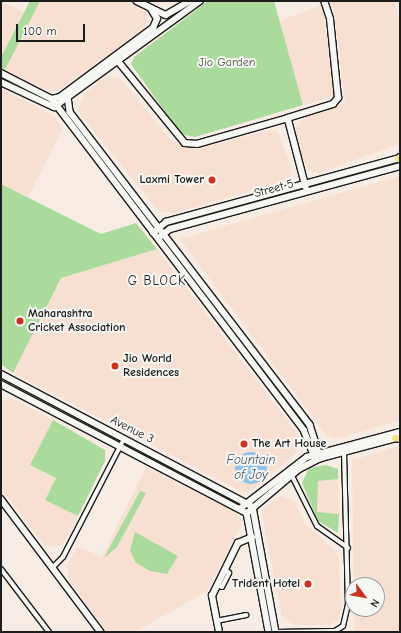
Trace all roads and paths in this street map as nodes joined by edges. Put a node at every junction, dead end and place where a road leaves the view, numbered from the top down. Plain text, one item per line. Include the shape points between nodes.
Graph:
1 (137, 1) edge
2 (190, 1) edge
3 (200, 1) edge
4 (324, 1) edge
5 (151, 8) junction
6 (120, 62) junction
7 (1, 73) edge
8 (1, 82) edge
9 (68, 97) junction
10 (52, 99) junction
11 (54, 107) junction
12 (288, 118) junction
13 (399, 158) edge
14 (400, 166) edge
15 (306, 184) junction
16 (308, 191) junction
17 (159, 228) junction
18 (153, 233) junction
19 (163, 234) junction
20 (157, 239) junction
21 (3, 376) edge
22 (1, 385) edge
23 (400, 432) edge
24 (398, 438) edge
25 (124, 439) junction
26 (121, 446) junction
27 (344, 448) junction
28 (318, 456) junction
29 (290, 473) junction
30 (1, 499) edge
31 (248, 503) junction
32 (253, 507) junction
33 (241, 508) junction
34 (247, 513) junction
35 (252, 538) junction
36 (348, 548) junction
37 (53, 567) junction
38 (1, 568) edge
39 (246, 615) dead end
40 (216, 621) junction
41 (49, 632) edge
42 (101, 632) edge
43 (219, 632) edge
44 (269, 632) edge
45 (275, 632) edge

1 - 5 street
2 - 5 street via 172,14
3 - 6 street
4 - 12 street via 330,23 338,98 333,104
5 - 10 street via 156,19 153,28
6 - 9 street
6 - 12 street via 185,142 197,144
7 - 10 street
8 - 11 street
9 - 11 street
9 - 17 street via 70,112
10 - 11 street
11 - 18 street
12 - 15 street
13 - 15 street, Street 5
14 - 16 street, Street 5
15 - 16 street
15 - 17 street, Street 5 via 166,222
16 - 19 street, Street 5 via 170,229
17 - 18 street, Street 5
17 - 19 street
18 - 20 street
19 - 20 street, Street 5
19 - 28 street via 310,425
20 - 28 street via 304,430
21 - 22 street
21 - 25 street, Avenue 3
22 - 26 street, Avenue 3
23 - 27 street
24 - 27 street
25 - 26 street
25 - 31 street, Avenue 3
26 - 33 street, Avenue 3
26 - 37 street via 63,557
27 - 28 street
27 - 36 street
28 - 29 street
29 - 31 street
29 - 32 street
29 - 36 street via 317,526
30 - 37 street
31 - 32 street, Avenue 3
31 - 33 street
32 - 34 street
32 - 45 street
33 - 34 street, Avenue 3
34 - 35 street
35 - 40 street via 238,543 212,596
35 - 44 street
36 - 45 street via 348,609 343,626 335,631
37 - 42 street
38 - 41 street
39 - 40 street
40 - 43 street

